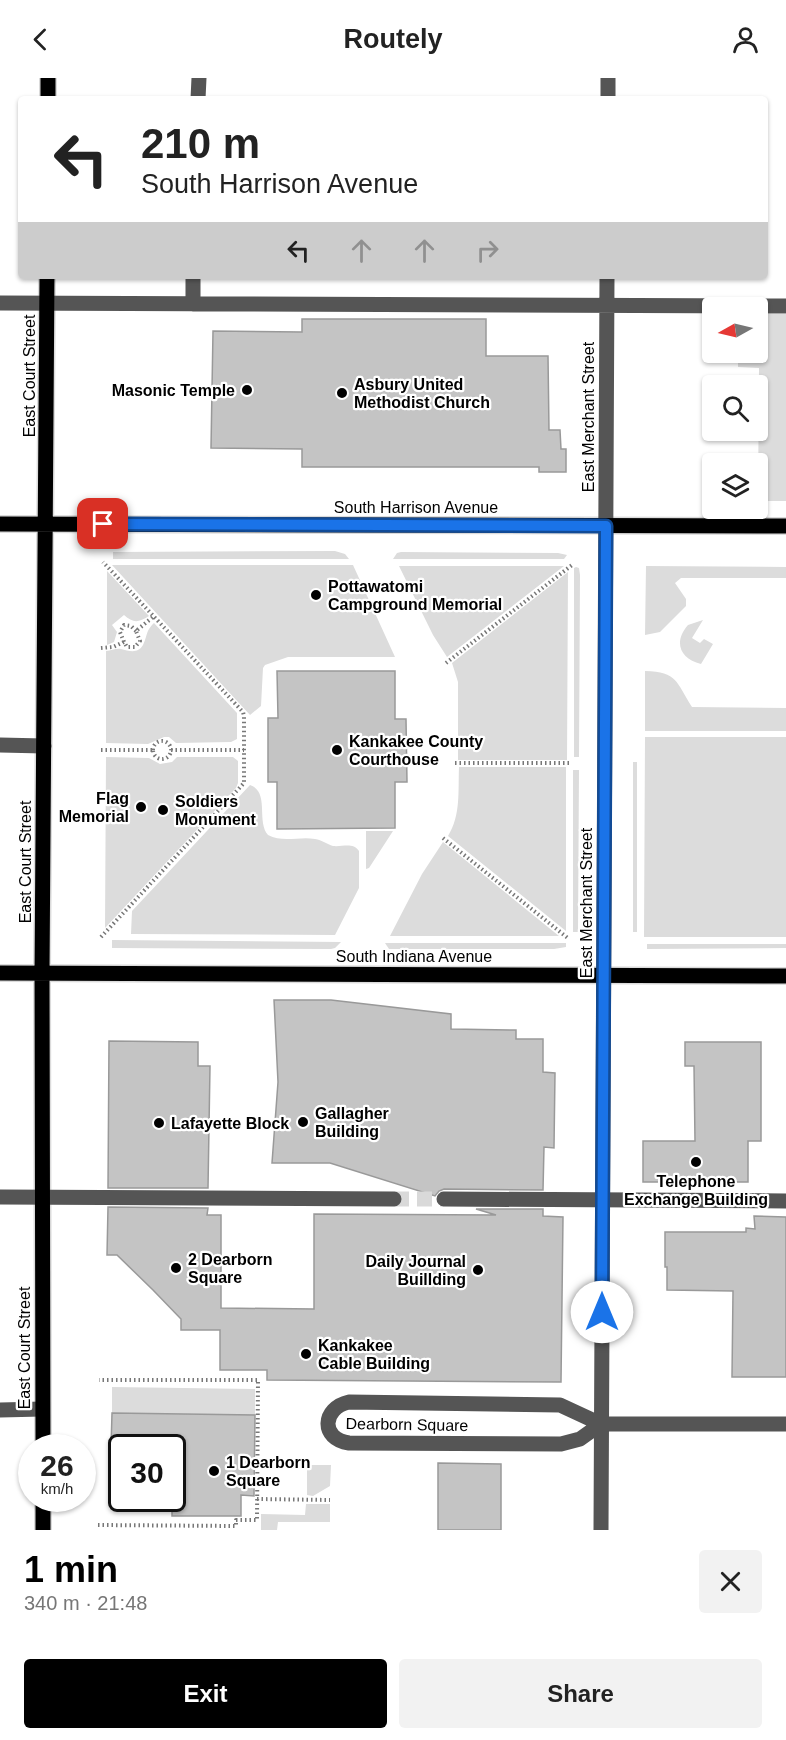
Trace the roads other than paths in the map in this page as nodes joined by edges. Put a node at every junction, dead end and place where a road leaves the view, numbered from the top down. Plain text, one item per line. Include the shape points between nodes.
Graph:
1 (48, 78) edge
2 (199, 78) edge
3 (608, 78) edge
4 (48, 96) edge
5 (198, 96) edge
6 (608, 96) edge
7 (47, 279) edge
8 (194, 279) edge
9 (607, 279) edge
10 (0, 303) edge
11 (47, 303) junction
12 (193, 304) junction
13 (607, 305) junction
14 (786, 306) edge
15 (0, 524) edge
16 (46, 524) junction
17 (606, 526) junction
18 (786, 526) edge
19 (0, 746) edge
20 (44, 746) junction
21 (0, 973) edge
22 (42, 973) junction
23 (603, 975) junction
24 (786, 976) edge
25 (0, 1197) edge
26 (43, 1197) junction
27 (394, 1199) tunnel mouth
28 (444, 1199) tunnel mouth
29 (603, 1200) junction
30 (786, 1201) edge
31 (42, 1409) junction
32 (0, 1410) edge
33 (601, 1424) junction
34 (786, 1424) edge
35 (43, 1434) edge
36 (43, 1512) edge
37 (43, 1530) edge
38 (601, 1530) edge

1 - 4 main road
2 - 5 street
3 - 6 street
7 - 11 main road, East Court Street
8 - 12 street
9 - 13 street, East Merchant Street
10 - 11 street
11 - 12 street
11 - 16 main road, East Court Street
12 - 13 street
13 - 14 street
13 - 17 street, East Merchant Street
15 - 16 main road, South Harrison Avenue
16 - 17 main road, South Harrison Avenue
16 - 20 main road, East Court Street
17 - 18 main road, South Harrison Avenue
17 - 23 street, East Merchant Street
19 - 20 street
20 - 22 main road, East Court Street
21 - 22 main road, South Indiana Avenue
22 - 23 main road, South Indiana Avenue
22 - 26 main road, East Court Street
23 - 24 main road, South Indiana Avenue
23 - 29 street, East Merchant Street
25 - 26 street
26 - 27 street
26 - 31 main road, East Court Street
28 - 29 street
29 - 30 street
29 - 33 street, East Merchant Street
31 - 32 street
31 - 35 main road, East Court Street
33 - 33 street, Dearborn Square via 560,1405 349,1402 332,1410 328,1425 334,1438 349,1443 561,1444 580,1439
33 - 34 street
33 - 38 street, East Merchant Street
36 - 37 main road

